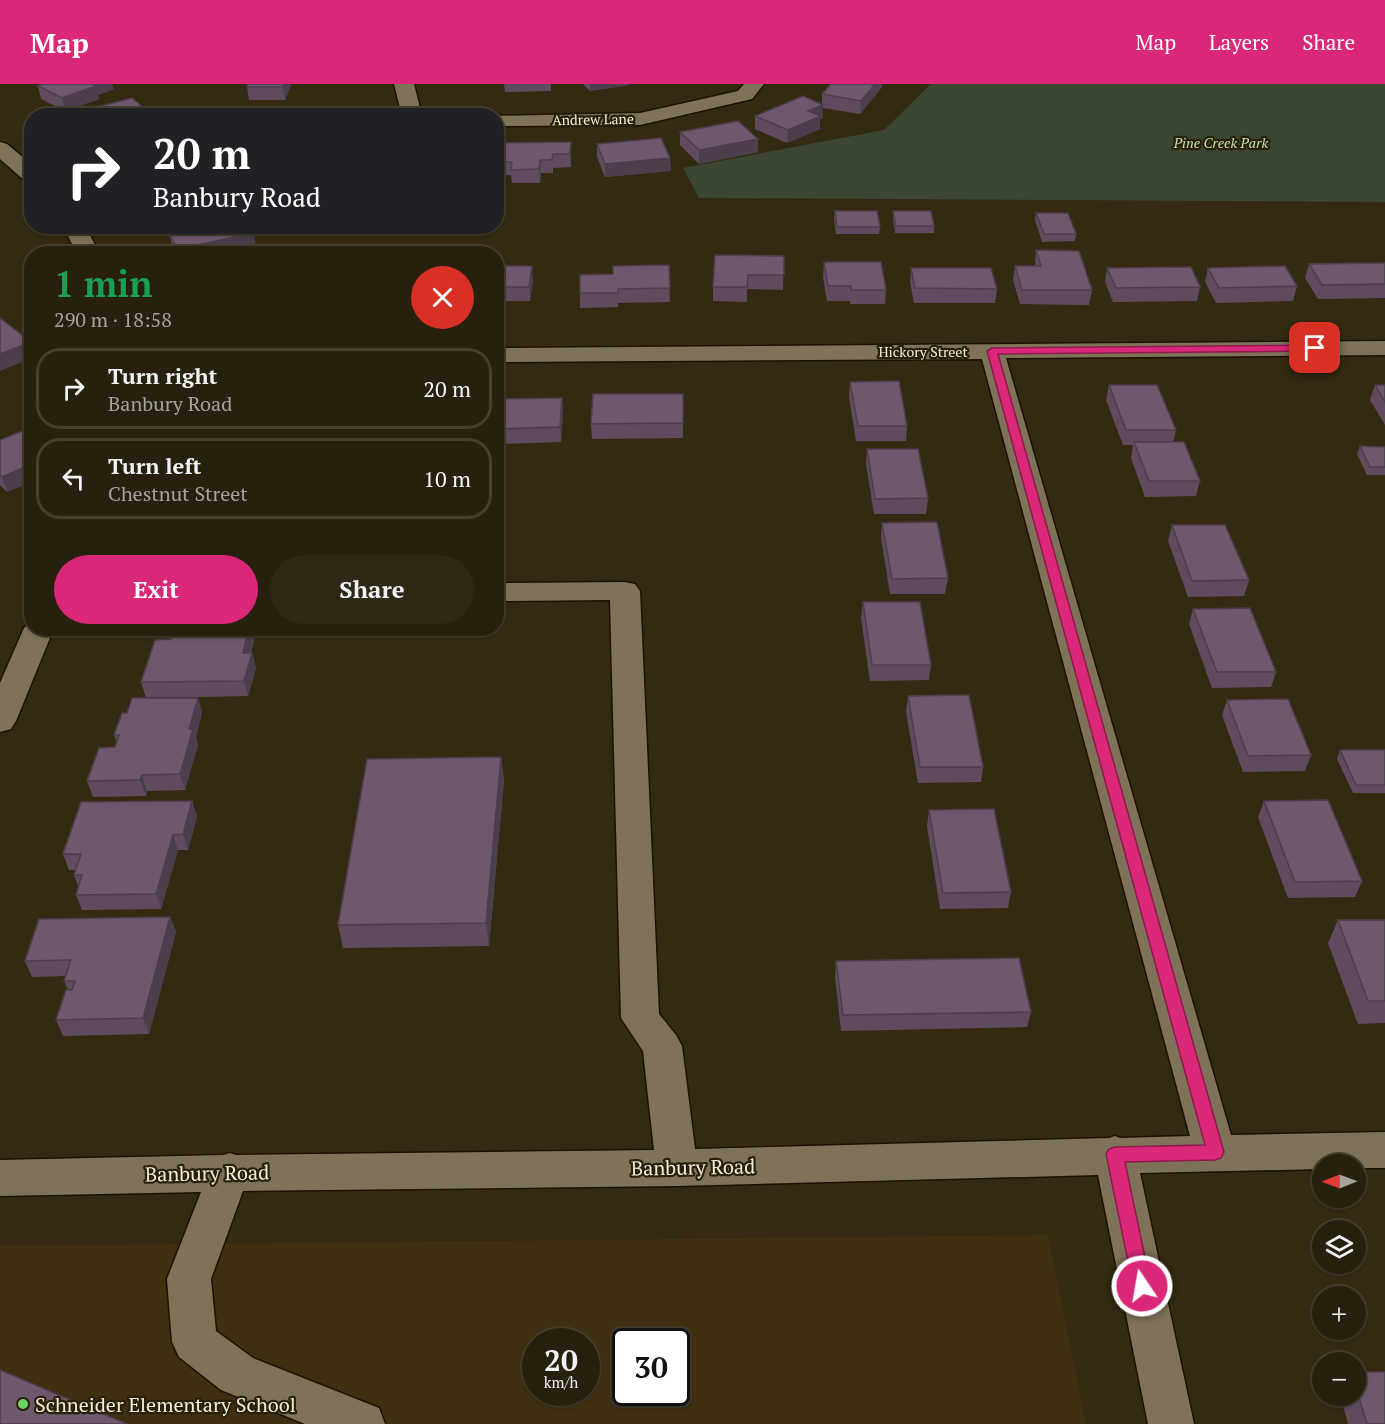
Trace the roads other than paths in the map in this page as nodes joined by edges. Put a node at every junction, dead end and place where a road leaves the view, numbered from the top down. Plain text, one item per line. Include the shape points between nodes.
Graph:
1 (404, 84) edge
2 (754, 84) edge
3 (410, 108) edge
4 (504, 120) edge
5 (0, 148) edge
6 (24, 170) edge
7 (1385, 348) edge
8 (992, 351) junction
9 (504, 355) edge
10 (504, 592) edge
11 (36, 636) edge
12 (0, 721) edge
13 (1385, 1150) edge
14 (1215, 1152) junction
15 (1115, 1154) junction
16 (677, 1168) junction
17 (230, 1172) junction
18 (0, 1178) edge
19 (362, 1424) edge
20 (1171, 1424) edge

1 - 3 street
2 - 4 street, Andrew Lane via 745,95 640,119
5 - 6 street
7 - 8 street, Hickory Street
8 - 9 street, Hickory Street
8 - 14 street
10 - 16 street via 625,591 640,1018 662,1046
11 - 12 street
13 - 14 street, Banbury Road
14 - 15 street, Banbury Road
15 - 16 street, Banbury Road
15 - 20 street
16 - 17 street, Banbury Road
17 - 18 street, Banbury Road
17 - 19 street via 189,1279 195,1342 237,1374

